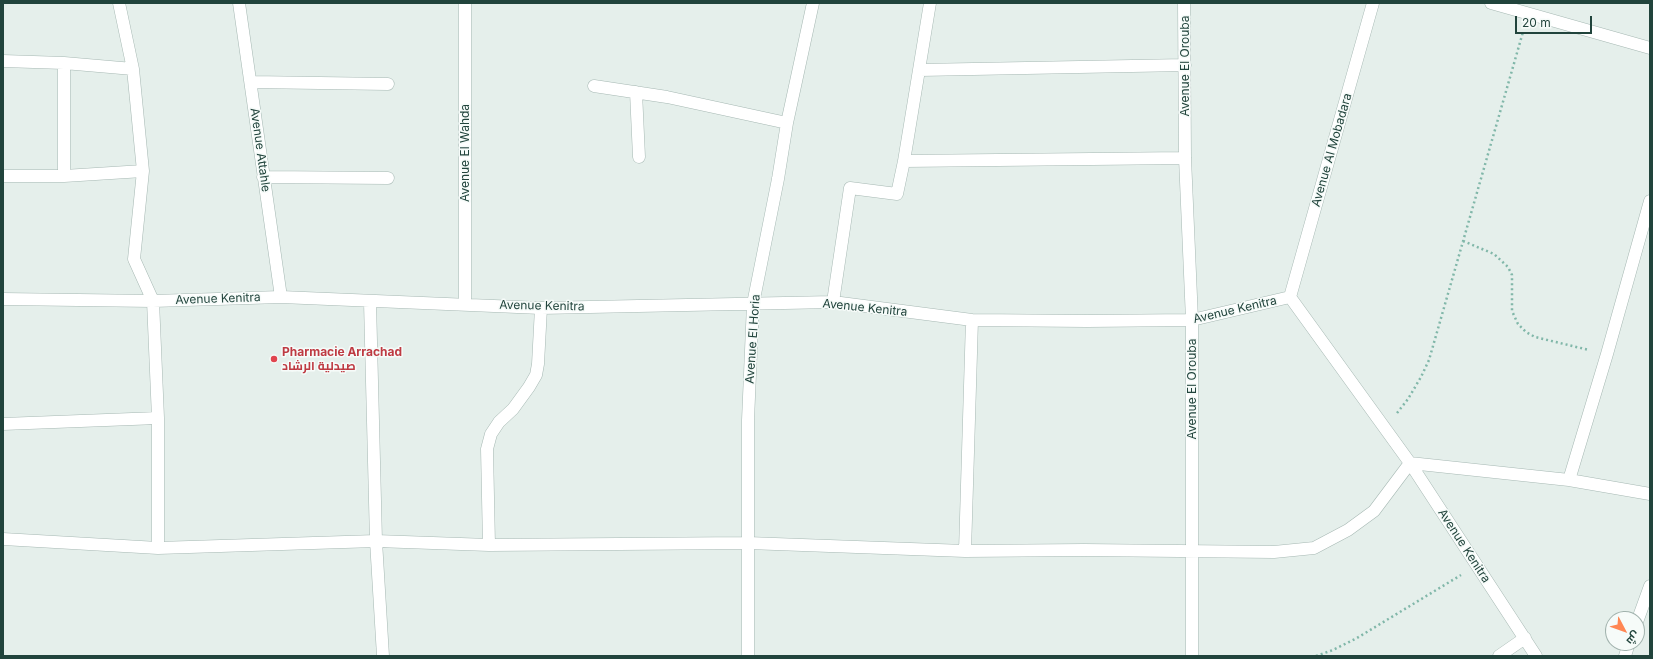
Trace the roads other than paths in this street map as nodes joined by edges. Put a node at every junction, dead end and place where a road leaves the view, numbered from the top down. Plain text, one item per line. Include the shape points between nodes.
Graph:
1 (119, 3) edge
2 (239, 3) edge
3 (465, 3) edge
4 (813, 3) edge
5 (930, 3) edge
6 (1184, 3) edge
7 (1373, 3) edge
8 (1492, 3) edge
9 (1650, 48) edge
10 (3, 61) edge
11 (64, 63) junction
12 (1184, 65) junction
13 (133, 69) junction
14 (920, 70) junction
15 (251, 82) junction
16 (388, 84) dead end
17 (594, 86) dead end
18 (636, 92) junction
19 (787, 123) junction
20 (639, 157) dead end
21 (1185, 158) junction
22 (904, 161) junction
23 (143, 171) junction
24 (3, 176) edge
25 (64, 176) junction
26 (263, 177) junction
27 (388, 178) dead end
28 (1650, 201) edge
29 (281, 297) junction
30 (1290, 297) junction
31 (3, 299) edge
32 (153, 301) junction
33 (370, 302) junction
34 (833, 302) junction
35 (465, 304) junction
36 (752, 304) junction
37 (541, 308) junction
38 (972, 320) junction
39 (1192, 320) junction
40 (158, 418) junction
41 (3, 424) edge
42 (1410, 463) junction
43 (1569, 480) junction
44 (1650, 494) edge
45 (3, 539) edge
46 (376, 541) junction
47 (748, 543) junction
48 (489, 545) junction
49 (158, 548) junction
50 (965, 551) junction
51 (1193, 551) junction
52 (1650, 586) edge
53 (1641, 611) edge
54 (1525, 638) junction
55 (383, 656) edge
56 (748, 656) edge
57 (1192, 656) edge
58 (1499, 656) edge
59 (1536, 656) edge

1 - 13 street
2 - 15 street, Avenue Attahle
3 - 35 street, Avenue El Wahda
4 - 19 street, Avenue El Horia
5 - 14 street
6 - 12 street, Avenue El Orouba
7 - 30 street, Avenue Al Mobadara
8 - 9 street
10 - 11 street
11 - 13 street
11 - 25 street
12 - 14 street
12 - 21 street, Avenue El Orouba
13 - 23 street
14 - 22 street
15 - 16 street
15 - 26 street, Avenue Attahle
17 - 18 street
18 - 19 street
18 - 20 street
19 - 36 street, Avenue El Horia
21 - 22 street
21 - 39 street, Avenue El Orouba
22 - 34 street via 897,194 850,188
23 - 25 street
23 - 32 street via 134,259
24 - 25 street
26 - 27 street
26 - 29 street, Avenue Attahle
28 - 43 street
29 - 32 street, Avenue Kenitra
29 - 33 street, Avenue Kenitra
30 - 39 street, Avenue Kenitra
30 - 42 street, Avenue Kenitra
31 - 32 street, Avenue Kenitra
32 - 40 street
33 - 35 street, Avenue Kenitra
33 - 46 street
34 - 36 street, Avenue Kenitra
34 - 38 street, Avenue Kenitra
35 - 37 street, Avenue Kenitra
36 - 37 street, Avenue Kenitra
36 - 47 street, Avenue El Horia via 748,420
37 - 48 street via 536,375 513,409 499,422 491,434 487,448
38 - 39 street, Avenue Kenitra
38 - 50 street
39 - 51 street, Avenue El Orouba
40 - 41 street
40 - 49 street
42 - 43 street
42 - 51 street via 1374,511 1348,530 1314,548 1274,552
42 - 54 street, Avenue Kenitra
43 - 44 street
45 - 49 street
46 - 48 street
46 - 49 street
46 - 55 street
47 - 48 street
47 - 50 street
47 - 56 street, Avenue El Horia
50 - 51 street
51 - 57 street, Avenue El Orouba
52 - 53 street
54 - 58 street
54 - 59 street, Avenue Kenitra

